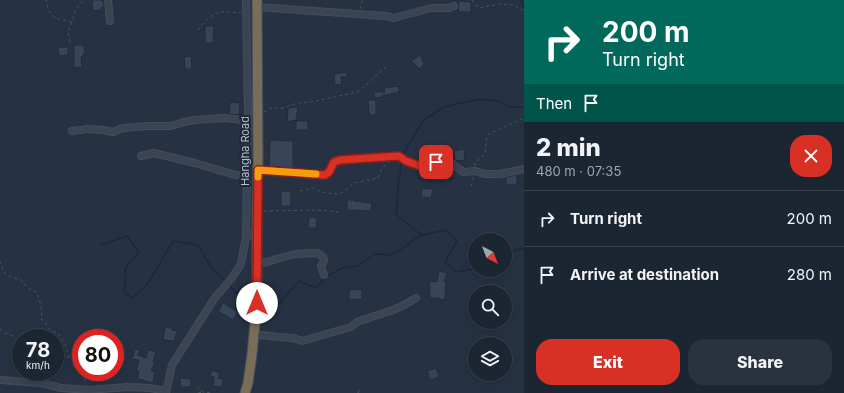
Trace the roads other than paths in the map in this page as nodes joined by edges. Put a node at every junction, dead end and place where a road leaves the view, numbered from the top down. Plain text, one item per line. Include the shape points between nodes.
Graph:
1 (108, 0) edge
2 (246, 0) edge
3 (257, 3) edge
4 (454, 6) dead end
5 (110, 21) dead end
6 (248, 119) junction
7 (72, 132) dead end
8 (141, 156) dead end
9 (524, 168) edge
10 (258, 170) junction
11 (247, 176) junction
12 (257, 231) junction
13 (246, 237) junction
14 (257, 263) junction
15 (324, 275) dead end
16 (416, 298) dead end
17 (254, 336) junction
18 (0, 380) edge
19 (165, 392) edge
20 (245, 393) edge

1 - 5 street
2 - 6 street
3 - 4 street via 394,18 430,8
3 - 10 highway, Hangha Road
6 - 7 street via 195,120 171,126 123,128 113,132 88,129
6 - 11 street
8 - 11 street via 154,153
9 - 10 street via 500,174 484,174 476,171 464,172 451,163 444,166 436,162 420,166 399,156 336,161 325,175
10 - 12 highway, Hangha Road
11 - 13 street
12 - 13 street
12 - 14 highway, Hangha Road
13 - 19 street via 241,264 214,299 172,365
14 - 15 street via 296,254 318,253 323,257 321,266
14 - 17 highway, Hangha Road
16 - 17 street via 393,310 357,322 351,327 316,337 302,340
17 - 20 highway, Hangha Road
18 - 19 street via 88,390 128,387

